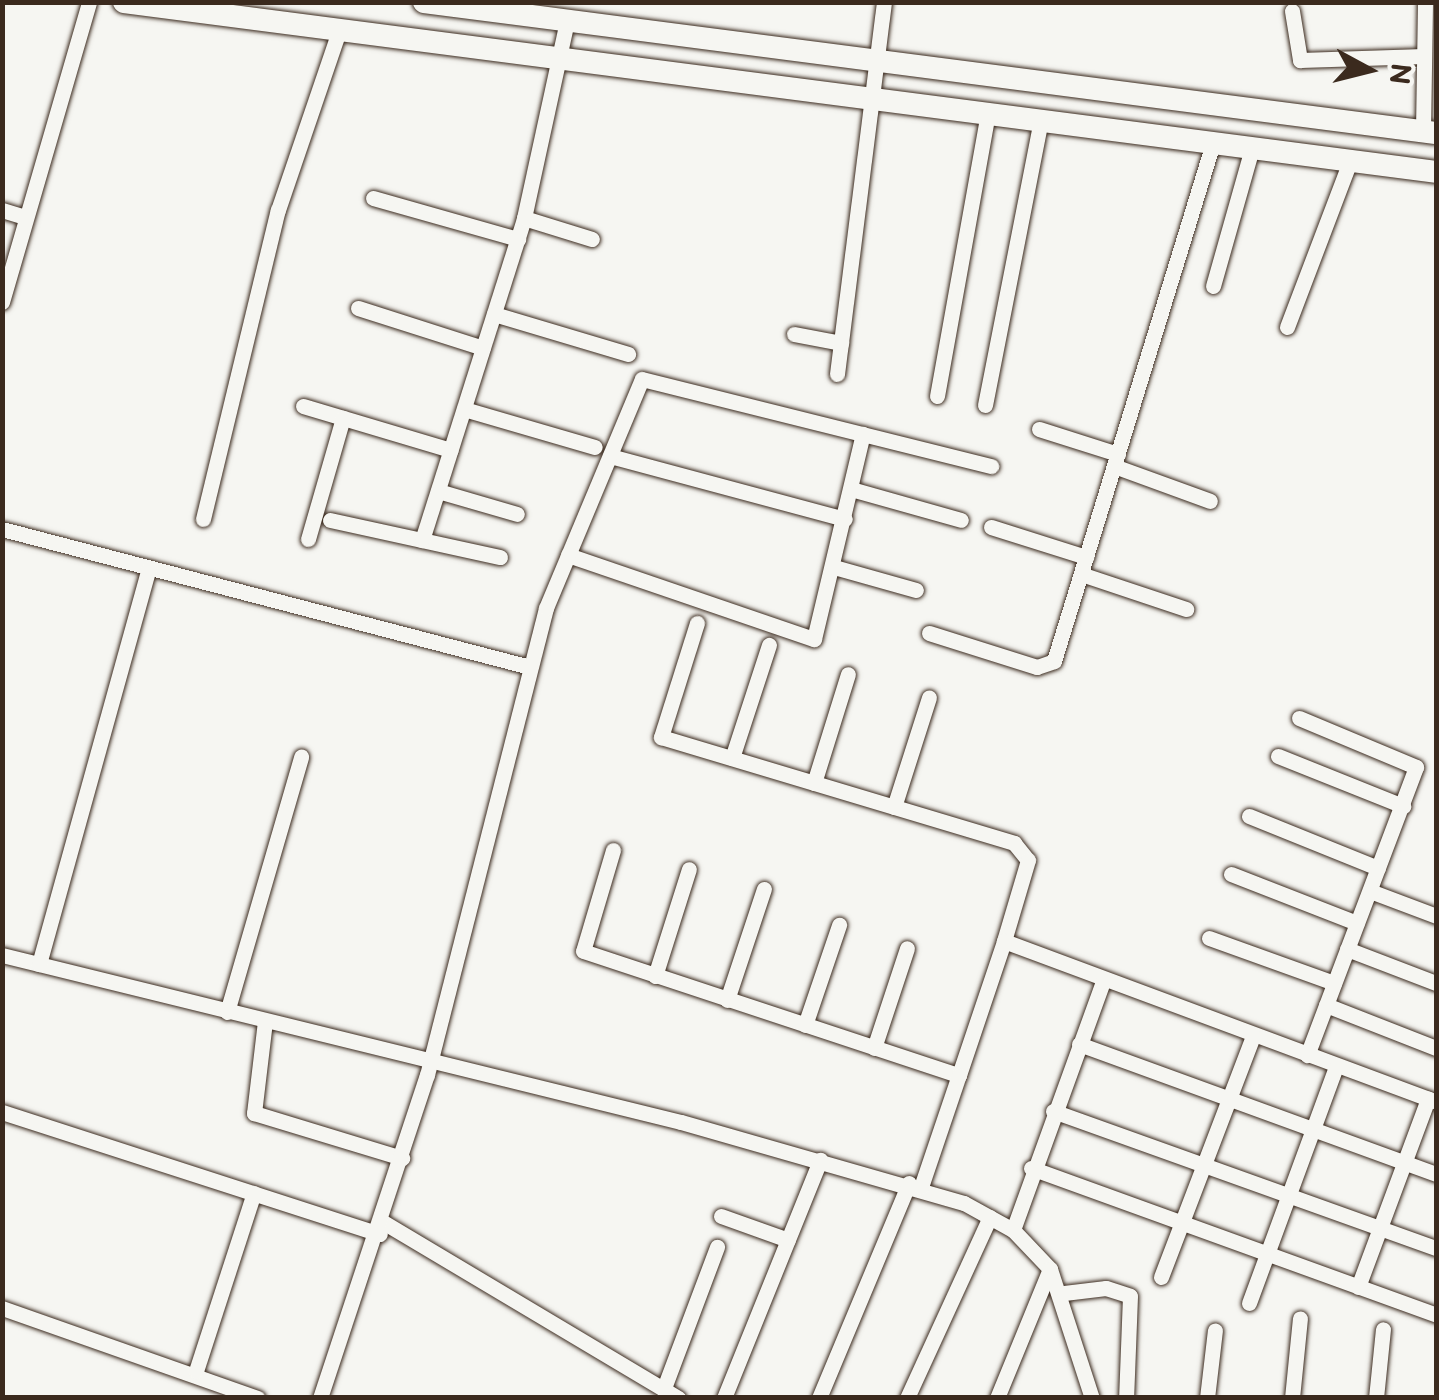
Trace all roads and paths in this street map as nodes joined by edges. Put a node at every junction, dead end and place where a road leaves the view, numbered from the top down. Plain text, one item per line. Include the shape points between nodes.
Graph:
1 (89, 2) edge
2 (124, 2) edge
3 (424, 2) edge
4 (884, 2) edge
5 (1426, 2) edge
6 (1292, 10) dead end
7 (567, 20) junction
8 (338, 34) junction
9 (1424, 56) junction
10 (879, 59) junction
11 (562, 60) junction
12 (875, 98) junction
13 (988, 113) junction
14 (1041, 120) junction
15 (1430, 132) edge
16 (1213, 143) junction
17 (1252, 148) junction
18 (1350, 161) junction
19 (1436, 172) edge
20 (373, 198) dead end
21 (2, 210) edge
22 (25, 217) junction
23 (524, 218) junction
24 (518, 239) junction
25 (592, 239) dead end
26 (1213, 286) dead end
27 (2, 302) edge
28 (358, 308) dead end
29 (494, 314) junction
30 (1287, 327) dead end
31 (794, 334) dead end
32 (841, 342) junction
33 (483, 348) junction
34 (628, 354) dead end
35 (837, 374) dead end
36 (936, 396) dead end
37 (303, 406) dead end
38 (986, 406) dead end
39 (464, 409) junction
40 (343, 418) junction
41 (1039, 429) dead end
42 (863, 434) junction
43 (595, 447) dead end
44 (450, 450) junction
45 (610, 456) junction
46 (1116, 460) junction
47 (991, 466) dead end
48 (851, 489) junction
49 (438, 491) junction
50 (1210, 502) dead end
51 (517, 514) dead end
52 (203, 519) dead end
53 (844, 519) junction
54 (330, 520) dead end
55 (961, 520) dead end
56 (991, 527) dead end
57 (2, 529) edge
58 (308, 539) dead end
59 (422, 540) junction
60 (568, 555) junction
61 (500, 557) dead end
62 (1084, 566) junction
63 (834, 567) junction
64 (150, 568) junction
65 (916, 590) dead end
66 (1186, 609) dead end
67 (697, 623) dead end
68 (929, 633) dead end
69 (769, 645) dead end
70 (530, 667) junction
71 (848, 674) dead end
72 (929, 697) dead end
73 (1300, 718) dead end
74 (301, 756) dead end
75 (1278, 756) dead end
76 (732, 758) junction
77 (814, 783) junction
78 (1403, 806) junction
79 (894, 807) junction
80 (1249, 816) dead end
81 (612, 850) dead end
82 (1378, 868) junction
83 (688, 869) dead end
84 (1230, 874) dead end
85 (764, 889) dead end
86 (1370, 890) junction
87 (1436, 916) edge
88 (1357, 924) junction
89 (839, 925) dead end
90 (1210, 938) dead end
91 (1004, 941) junction
92 (906, 948) dead end
93 (1347, 950) junction
94 (2, 955) edge
95 (39, 964) junction
96 (655, 976) junction
97 (1103, 981) junction
98 (1334, 983) junction
99 (1436, 984) edge
100 (727, 1000) junction
101 (1326, 1006) junction
102 (228, 1012) junction
103 (266, 1021) junction
104 (805, 1025) junction
105 (1254, 1036) junction
106 (1079, 1044) junction
107 (874, 1048) junction
108 (1436, 1048) edge
109 (1307, 1055) junction
110 (429, 1063) junction
111 (1336, 1066) junction
112 (959, 1075) junction
113 (1230, 1098) junction
114 (1432, 1100) edge
115 (1053, 1111) junction
116 (2, 1112) edge
117 (1313, 1129) junction
118 (402, 1158) junction
119 (820, 1160) junction
120 (1205, 1163) junction
121 (1404, 1163) junction
122 (1031, 1168) junction
123 (1436, 1174) edge
124 (915, 1185) junction
125 (1290, 1192) junction
126 (254, 1193) junction
127 (721, 1216) dead end
128 (990, 1217) junction
129 (1183, 1223) junction
130 (1380, 1226) junction
131 (381, 1228) junction
132 (1013, 1230) junction
133 (788, 1240) junction
134 (718, 1246) dead end
135 (1436, 1248) edge
136 (1269, 1254) junction
137 (1050, 1269) junction
138 (1162, 1278) dead end
139 (1358, 1287) junction
140 (1064, 1293) junction
141 (1250, 1303) dead end
142 (2, 1308) edge
143 (1436, 1315) edge
144 (1300, 1318) dead end
145 (1383, 1329) dead end
146 (1215, 1330) dead end
147 (196, 1371) junction
148 (671, 1393) edge
149 (258, 1398) edge
150 (320, 1398) edge
151 (724, 1398) edge
152 (819, 1398) edge
153 (907, 1398) edge
154 (997, 1398) edge
155 (1092, 1398) edge
156 (1126, 1398) edge
157 (1208, 1398) edge
158 (1292, 1398) edge
159 (1376, 1398) edge

1 - 22 street
2 - 8 street
3 - 7 street
4 - 10 street
5 - 9 street
6 - 9 street via 1300,60
7 - 10 street
7 - 11 street
8 - 11 street
8 - 52 street via 278,210
9 - 15 street
10 - 12 street
10 - 15 street
11 - 12 street
11 - 23 street
12 - 13 street
12 - 32 street
13 - 14 street
13 - 36 street
14 - 16 street
14 - 38 street
16 - 17 street
16 - 46 street
17 - 18 street
17 - 26 street
18 - 19 street
18 - 30 street
20 - 24 street
21 - 22 street
22 - 27 street
23 - 24 street
23 - 25 street
24 - 29 street
28 - 33 street
29 - 33 street
29 - 34 street
31 - 32 street
32 - 35 street
33 - 39 street
37 - 40 street
39 - 43 street
39 - 44 street
40 - 44 street
40 - 58 street
41 - 46 street
42 - 45 street via 648,375
42 - 47 street
42 - 48 street
44 - 49 street
45 - 53 street
45 - 60 street
46 - 50 street
46 - 62 street
48 - 53 street
48 - 55 street
49 - 51 street
49 - 59 street
53 - 63 street
54 - 59 street
56 - 62 street
57 - 64 street
59 - 61 street
60 - 63 street via 804,640 819,634
60 - 70 street
62 - 66 street
62 - 68 street via 1049,667
63 - 65 street
64 - 70 street
64 - 95 street
67 - 76 street via 658,732
69 - 76 street
70 - 110 street
71 - 77 street
72 - 79 street
73 - 78 street via 1414,762
74 - 102 street
75 - 78 street
76 - 77 street
77 - 79 street
78 - 82 street
79 - 91 street via 1025,851
80 - 82 street
81 - 96 street via 582,947
82 - 86 street
83 - 96 street
84 - 88 street
85 - 100 street
86 - 87 street
86 - 88 street
88 - 93 street
89 - 104 street
90 - 98 street
91 - 97 street
91 - 112 street
92 - 107 street
93 - 98 street
93 - 99 street
94 - 95 street
95 - 102 street
96 - 100 street
97 - 105 street
97 - 106 street
98 - 101 street
100 - 104 street
101 - 108 street
101 - 109 street
102 - 103 street
103 - 110 street
103 - 118 street via 254,1113
104 - 107 street
105 - 109 street
105 - 113 street
106 - 113 street
106 - 115 street
107 - 112 street
109 - 111 street
110 - 118 street
110 - 119 street
111 - 114 street
111 - 117 street
112 - 124 street
113 - 117 street
113 - 120 street
114 - 121 street
115 - 120 street
115 - 122 street
116 - 126 street
117 - 121 street
117 - 125 street
118 - 131 street
119 - 124 street
119 - 133 street
120 - 125 street
120 - 129 street
121 - 123 street
121 - 130 street
122 - 129 street
122 - 132 street
124 - 128 street
124 - 152 street
125 - 130 street
125 - 136 street
126 - 131 street
126 - 147 street
127 - 133 street
128 - 132 street
128 - 153 street
129 - 136 street
129 - 138 street
130 - 135 street
130 - 139 street
131 - 148 street
131 - 150 street
132 - 137 street
133 - 151 street
134 - 148 street
136 - 139 street
136 - 141 street
137 - 140 street
137 - 154 street
139 - 143 street
140 - 155 street
140 - 156 street via 1106,1288 1130,1296
142 - 147 street via 175,1372
144 - 158 street
145 - 159 street
146 - 157 street
147 - 149 street

